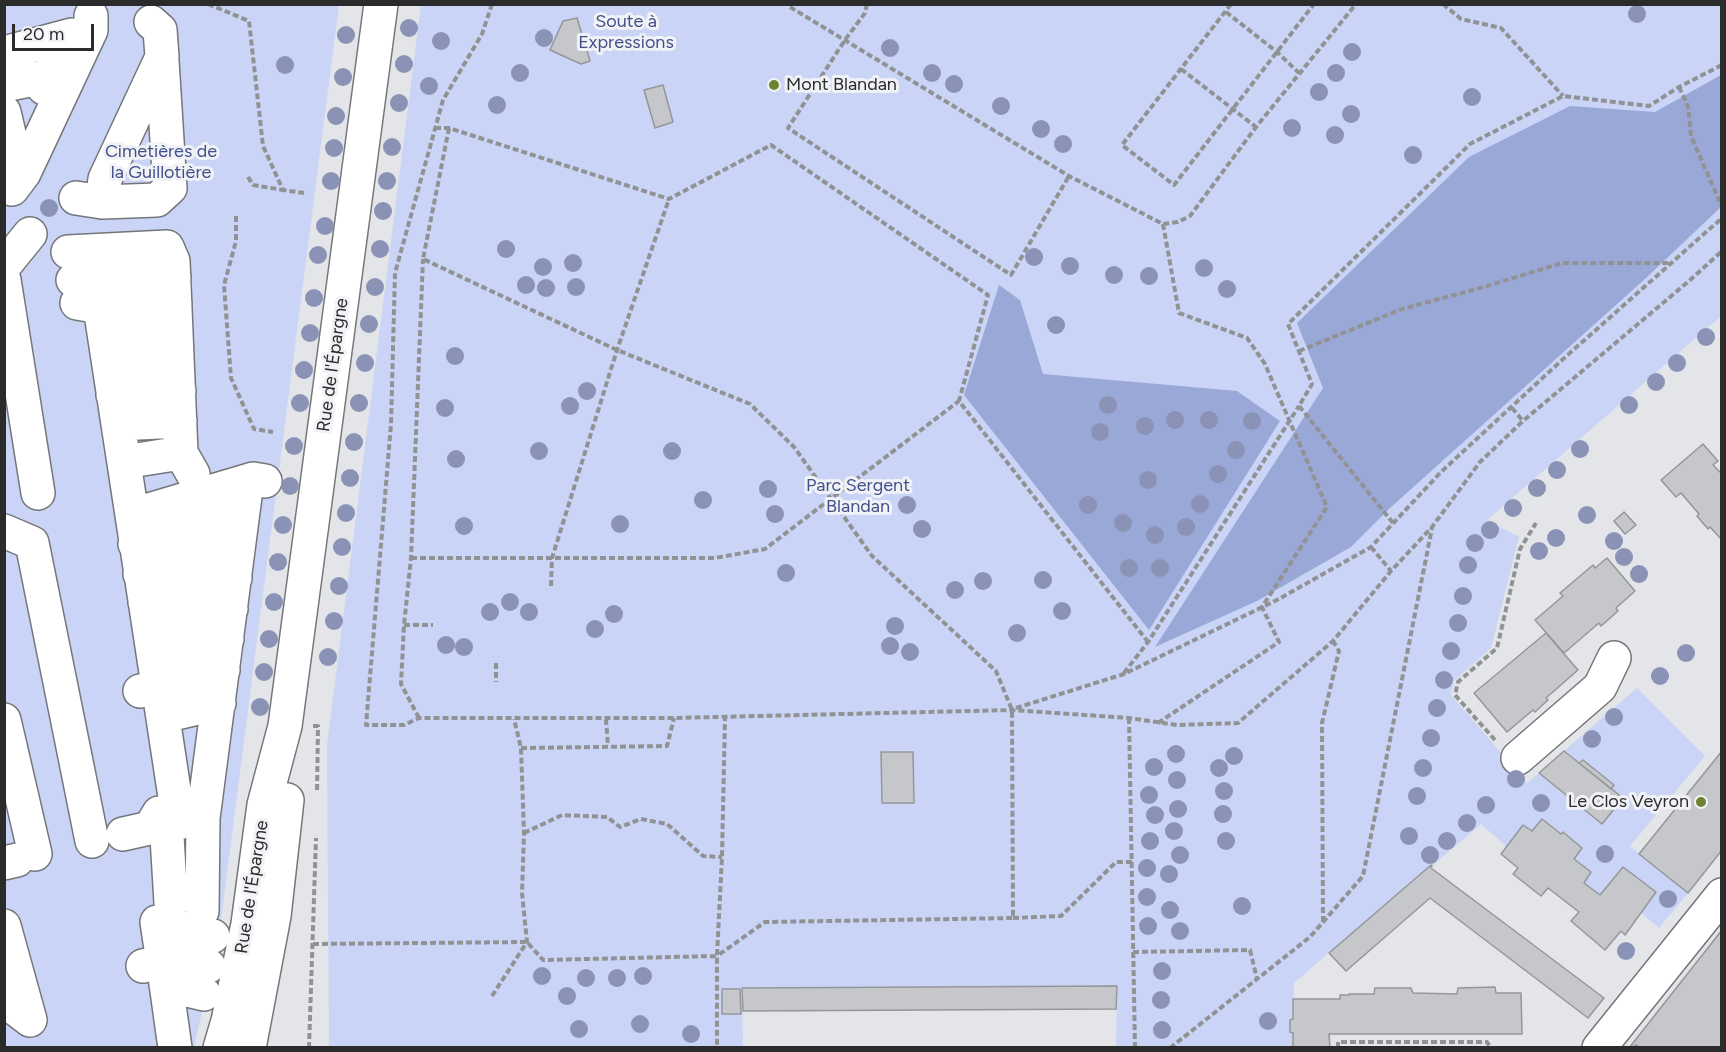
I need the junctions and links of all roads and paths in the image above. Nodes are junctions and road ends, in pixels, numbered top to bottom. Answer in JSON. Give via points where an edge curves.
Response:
{"nodes":[{"id":1,"x":208,"y":4,"type":"edge"},
{"id":2,"x":381,"y":4,"type":"edge"},
{"id":3,"x":492,"y":4,"type":"edge"},
{"id":4,"x":867,"y":4,"type":"edge"},
{"id":5,"x":1231,"y":4,"type":"edge"},
{"id":6,"x":1314,"y":4,"type":"edge"},
{"id":7,"x":1356,"y":4,"type":"edge"},
{"id":8,"x":1443,"y":4,"type":"edge"},
{"id":9,"x":790,"y":7,"type":"dead end"},
{"id":10,"x":1226,"y":12,"type":"junction"},
{"id":11,"x":151,"y":22,"type":"dead end"},
{"id":12,"x":78,"y":31,"type":"junction"},
{"id":13,"x":845,"y":40,"type":"junction"},
{"id":14,"x":1277,"y":52,"type":"junction"},
{"id":15,"x":4,"y":53,"type":"edge"},
{"id":16,"x":162,"y":57,"type":"junction"},
{"id":17,"x":1722,"y":65,"type":"edge"},
{"id":18,"x":1181,"y":69,"type":"junction"},
{"id":19,"x":1299,"y":73,"type":"junction"},
{"id":20,"x":1679,"y":87,"type":"junction"},
{"id":21,"x":1563,"y":96,"type":"junction"},
{"id":22,"x":142,"y":99,"type":"junction"},
{"id":23,"x":12,"y":106,"type":"edge"},
{"id":24,"x":1233,"y":109,"type":"junction"},
{"id":25,"x":1256,"y":127,"type":"junction"},
{"id":26,"x":435,"y":128,"type":"junction"},
{"id":27,"x":449,"y":128,"type":"junction"},
{"id":28,"x":1069,"y":176,"type":"junction"},
{"id":29,"x":249,"y":177,"type":"dead end"},
{"id":30,"x":283,"y":190,"type":"junction"},
{"id":31,"x":304,"y":192,"type":"dead end"},
{"id":32,"x":669,"y":199,"type":"junction"},
{"id":33,"x":114,"y":200,"type":"junction"},
{"id":34,"x":1722,"y":207,"type":"edge"},
{"id":35,"x":236,"y":216,"type":"dead end"},
{"id":36,"x":1722,"y":218,"type":"edge"},
{"id":37,"x":1163,"y":224,"type":"junction"},
{"id":38,"x":30,"y":234,"type":"dead end"},
{"id":39,"x":1722,"y":251,"type":"edge"},
{"id":40,"x":423,"y":259,"type":"junction"},
{"id":41,"x":1670,"y":263,"type":"junction"},
{"id":42,"x":4,"y":266,"type":"edge"},
{"id":43,"x":4,"y":280,"type":"edge"},
{"id":44,"x":95,"y":333,"type":"junction"},
{"id":45,"x":617,"y":350,"type":"junction"},
{"id":46,"x":1298,"y":351,"type":"junction"},
{"id":47,"x":179,"y":377,"type":"junction"},
{"id":48,"x":959,"y":401,"type":"junction"},
{"id":49,"x":1299,"y":406,"type":"junction"},
{"id":50,"x":1512,"y":408,"type":"junction"},
{"id":51,"x":4,"y":419,"type":"edge"},
{"id":52,"x":1523,"y":422,"type":"junction"},
{"id":53,"x":273,"y":432,"type":"dead end"},
{"id":54,"x":124,"y":462,"type":"junction"},
{"id":55,"x":831,"y":499,"type":"junction"},
{"id":56,"x":242,"y":514,"type":"junction"},
{"id":57,"x":29,"y":521,"type":"edge"},
{"id":58,"x":1393,"y":523,"type":"junction"},
{"id":59,"x":1536,"y":523,"type":"dead end"},
{"id":60,"x":1432,"y":527,"type":"junction"},
{"id":61,"x":1371,"y":547,"type":"junction"},
{"id":62,"x":411,"y":558,"type":"junction"},
{"id":63,"x":552,"y":558,"type":"junction"},
{"id":64,"x":1391,"y":571,"type":"junction"},
{"id":65,"x":551,"y":586,"type":"dead end"},
{"id":66,"x":231,"y":608,"type":"junction"},
{"id":67,"x":404,"y":625,"type":"junction"},
{"id":68,"x":434,"y":625,"type":"dead end"},
{"id":69,"x":1333,"y":641,"type":"junction"},
{"id":70,"x":1149,"y":642,"type":"junction"},
{"id":71,"x":151,"y":649,"type":"junction"},
{"id":72,"x":1614,"y":658,"type":"dead end"},
{"id":73,"x":496,"y":663,"type":"dead end"},
{"id":74,"x":1124,"y":674,"type":"junction"},
{"id":75,"x":496,"y":682,"type":"dead end"},
{"id":76,"x":1012,"y":710,"type":"junction"},
{"id":77,"x":725,"y":717,"type":"junction"},
{"id":78,"x":419,"y":718,"type":"junction"},
{"id":79,"x":675,"y":718,"type":"junction"},
{"id":80,"x":1129,"y":718,"type":"junction"},
{"id":81,"x":514,"y":719,"type":"junction"},
{"id":82,"x":606,"y":719,"type":"junction"},
{"id":83,"x":4,"y":720,"type":"edge"},
{"id":84,"x":1158,"y":723,"type":"junction"},
{"id":85,"x":296,"y":726,"type":"junction"},
{"id":86,"x":215,"y":733,"type":"junction"},
{"id":87,"x":608,"y":746,"type":"junction"},
{"id":88,"x":521,"y":748,"type":"junction"},
{"id":89,"x":1518,"y":758,"type":"joint"},
{"id":90,"x":317,"y":793,"type":"dead end"},
{"id":91,"x":168,"y":819,"type":"junction"},
{"id":92,"x":316,"y":827,"type":"dead end"},
{"id":93,"x":524,"y":833,"type":"junction"},
{"id":94,"x":123,"y":834,"type":"dead end"},
{"id":95,"x":92,"y":841,"type":"dead end"},
{"id":96,"x":722,"y":857,"type":"junction"},
{"id":97,"x":19,"y":859,"type":"edge"},
{"id":98,"x":1132,"y":862,"type":"junction"},
{"id":99,"x":1722,"y":895,"type":"edge"},
{"id":100,"x":1013,"y":918,"type":"junction"},
{"id":101,"x":1323,"y":923,"type":"junction"},
{"id":102,"x":4,"y":926,"type":"edge"},
{"id":103,"x":200,"y":942,"type":"junction"},
{"id":104,"x":527,"y":942,"type":"junction"},
{"id":105,"x":313,"y":944,"type":"junction"},
{"id":106,"x":1133,"y":952,"type":"junction"},
{"id":107,"x":717,"y":956,"type":"junction"},
{"id":108,"x":158,"y":966,"type":"junction"},
{"id":109,"x":1257,"y":978,"type":"junction"},
{"id":110,"x":492,"y":996,"type":"dead end"},
{"id":111,"x":4,"y":1000,"type":"edge"},
{"id":112,"x":175,"y":1047,"type":"edge"},
{"id":113,"x":220,"y":1047,"type":"edge"},
{"id":114,"x":249,"y":1047,"type":"edge"},
{"id":115,"x":309,"y":1047,"type":"edge"},
{"id":116,"x":717,"y":1047,"type":"edge"},
{"id":117,"x":1135,"y":1047,"type":"edge"},
{"id":118,"x":1170,"y":1047,"type":"edge"},
{"id":119,"x":1338,"y":1047,"type":"edge"},
{"id":120,"x":1491,"y":1047,"type":"edge"},
{"id":121,"x":1599,"y":1047,"type":"edge"}],
"edges":[{"from":1,"to":30,"type":"path","via":[[249,21],[263,146]]},
{"from":2,"to":85,"type":"main road","name":"Rue de l'Épargne"},
{"from":3,"to":26,"type":"path","via":[[482,34],[443,100]]},
{"from":4,"to":13,"type":"path"},
{"from":5,"to":10,"type":"path"},
{"from":6,"to":14,"type":"path"},
{"from":7,"to":19,"type":"path"},
{"from":8,"to":21,"type":"path","via":[[1461,19],[1501,28]]},
{"from":9,"to":13,"type":"path"},
{"from":10,"to":14,"type":"path"},
{"from":10,"to":18,"type":"path"},
{"from":11,"to":16,"type":"main road","via":[[160,30]]},
{"from":12,"to":15,"type":"main road"},
{"from":12,"to":23,"type":"main road","via":[[50,76]]},
{"from":12,"to":23,"type":"main road","via":[[16,174]]},
{"from":13,"to":28,"type":"path"},
{"from":13,"to":28,"type":"path","via":[[788,128],[1011,275]]},
{"from":14,"to":19,"type":"path"},
{"from":14,"to":24,"type":"path"},
{"from":16,"to":22,"type":"main road"},
{"from":16,"to":33,"type":"main road","via":[[170,188],[157,200]]},
{"from":17,"to":20,"type":"path"},
{"from":18,"to":24,"type":"path"},
{"from":18,"to":24,"type":"path","via":[[1122,145],[1174,185]]},
{"from":19,"to":25,"type":"path"},
{"from":20,"to":21,"type":"path","via":[[1649,106]]},
{"from":20,"to":34,"type":"path","via":[[1688,106],[1691,136]]},
{"from":21,"to":46,"type":"path","via":[[1470,144],[1288,324]]},
{"from":22,"to":33,"type":"main road","via":[[148,115]]},
{"from":22,"to":33,"type":"main road","via":[[105,179]]},
{"from":24,"to":25,"type":"path"},
{"from":25,"to":37,"type":"path","via":[[1190,216]]},
{"from":26,"to":27,"type":"path"},
{"from":26,"to":78,"type":"path","via":[[395,273],[391,424],[366,725],[404,724]]},
{"from":27,"to":32,"type":"path"},
{"from":27,"to":40,"type":"path"},
{"from":28,"to":37,"type":"path"},
{"from":29,"to":30,"type":"path","via":[[254,185]]},
{"from":30,"to":31,"type":"path"},
{"from":32,"to":45,"type":"path"},
{"from":32,"to":48,"type":"path","via":[[771,145],[988,295]]},
{"from":35,"to":53,"type":"path","via":[[236,241],[224,285],[231,378],[254,429]]},
{"from":36,"to":41,"type":"path"},
{"from":37,"to":84,"type":"path","bridge":true,"via":[[1179,313],[1247,338],[1265,363],[1327,507],[1262,607],[1279,642]]},
{"from":38,"to":42,"type":"main road"},
{"from":39,"to":52,"type":"path"},
{"from":40,"to":45,"type":"path"},
{"from":40,"to":62,"type":"path"},
{"from":41,"to":46,"type":"path","via":[[1562,263],[1402,309]]},
{"from":41,"to":50,"type":"path"},
{"from":43,"to":57,"type":"main road"},
{"from":44,"to":47,"type":"main road"},
{"from":44,"to":47,"type":"main road"},
{"from":44,"to":47,"type":"main road"},
{"from":44,"to":47,"type":"main road","via":[[167,247],[173,261]]},
{"from":44,"to":54,"type":"main road"},
{"from":45,"to":55,"type":"path","via":[[750,404],[794,447]]},
{"from":45,"to":63,"type":"path"},
{"from":46,"to":49,"type":"path","via":[[1312,384]]},
{"from":47,"to":54,"type":"main road"},
{"from":48,"to":55,"type":"path"},
{"from":48,"to":70,"type":"path"},
{"from":49,"to":58,"type":"path"},
{"from":49,"to":70,"type":"path"},
{"from":50,"to":52,"type":"path"},
{"from":50,"to":58,"type":"path","via":[[1441,471]]},
{"from":51,"to":57,"type":"main road"},
{"from":52,"to":60,"type":"path","via":[[1480,462]]},
{"from":54,"to":71,"type":"main road"},
{"from":55,"to":63,"type":"path","via":[[765,549],[715,558]]},
{"from":55,"to":76,"type":"path","via":[[872,556],[996,671]]},
{"from":56,"to":66,"type":"main road"},
{"from":56,"to":71,"type":"main road"},
{"from":56,"to":71,"type":"main road","via":[[257,481]]},
{"from":57,"to":95,"type":"main road"},
{"from":58,"to":61,"type":"path"},
{"from":59,"to":89,"type":"path","via":[[1520,549],[1497,648],[1458,682],[1455,695],[1509,755]]},
{"from":60,"to":64,"type":"path"},
{"from":60,"to":101,"type":"path","via":[[1363,876]]},
{"from":61,"to":64,"type":"path"},
{"from":61,"to":74,"type":"path","via":[[1277,600]]},
{"from":62,"to":63,"type":"path"},
{"from":62,"to":67,"type":"path"},
{"from":63,"to":65,"type":"path"},
{"from":64,"to":69,"type":"path"},
{"from":66,"to":71,"type":"main road"},
{"from":66,"to":71,"type":"main road"},
{"from":66,"to":71,"type":"main road"},
{"from":66,"to":86,"type":"main road"},
{"from":67,"to":68,"type":"path"},
{"from":67,"to":78,"type":"path","via":[[401,684]]},
{"from":69,"to":84,"type":"path","via":[[1238,723]]},
{"from":69,"to":101,"type":"path","via":[[1339,651],[1322,723]]},
{"from":70,"to":74,"type":"path"},
{"from":71,"to":86,"type":"main road"},
{"from":71,"to":86,"type":"main road"},
{"from":71,"to":91,"type":"main road"},
{"from":72,"to":89,"type":"main road","via":[[1600,687]]},
{"from":73,"to":75,"type":"path"},
{"from":74,"to":76,"type":"path"},
{"from":76,"to":77,"type":"path"},
{"from":76,"to":80,"type":"path"},
{"from":76,"to":100,"type":"path"},
{"from":77,"to":79,"type":"path"},
{"from":77,"to":96,"type":"path"},
{"from":78,"to":81,"type":"path"},
{"from":79,"to":82,"type":"path"},
{"from":79,"to":87,"type":"path","via":[[667,746]]},
{"from":80,"to":84,"type":"path"},
{"from":80,"to":98,"type":"path"},
{"from":81,"to":82,"type":"path"},
{"from":81,"to":88,"type":"path"},
{"from":82,"to":87,"type":"path"},
{"from":83,"to":97,"type":"main road"},
{"from":85,"to":90,"type":"path","via":[[318,726]]},
{"from":85,"to":113,"type":"main road","name":"Rue de l'Épargne","via":[[264,806],[248,924]]},
{"from":85,"to":114,"type":"main road","name":"Rue de l'Épargne","via":[[274,916]]},
{"from":86,"to":103,"type":"main road","via":[[203,818]]},
{"from":87,"to":88,"type":"path"},
{"from":88,"to":93,"type":"path"},
{"from":91,"to":94,"type":"main road"},
{"from":91,"to":103,"type":"main road"},
{"from":92,"to":105,"type":"path"},
{"from":93,"to":96,"type":"path","via":[[562,815],[607,817],[620,827],[641,819],[667,824],[703,856]]},
{"from":93,"to":104,"type":"path","via":[[522,893]]},
{"from":96,"to":107,"type":"path"},
{"from":98,"to":100,"type":"path","via":[[1116,862],[1061,916]]},
{"from":98,"to":106,"type":"path"},
{"from":99,"to":121,"type":"main road"},
{"from":100,"to":107,"type":"path","via":[[765,922]]},
{"from":101,"to":109,"type":"path"},
{"from":102,"to":111,"type":"main road","via":[[30,1020]]},
{"from":103,"to":108,"type":"main road"},
{"from":103,"to":108,"type":"main road","via":[[157,922]]},
{"from":104,"to":105,"type":"path"},
{"from":104,"to":107,"type":"path","via":[[543,960]]},
{"from":104,"to":110,"type":"path"},
{"from":105,"to":115,"type":"path"},
{"from":106,"to":109,"type":"path","via":[[1250,950]]},
{"from":106,"to":117,"type":"path"},
{"from":107,"to":116,"type":"path"},
{"from":108,"to":112,"type":"main road"},
{"from":109,"to":118,"type":"path"},
{"from":119,"to":120,"type":"path","via":[[1338,1042],[1486,1042]]}]}
